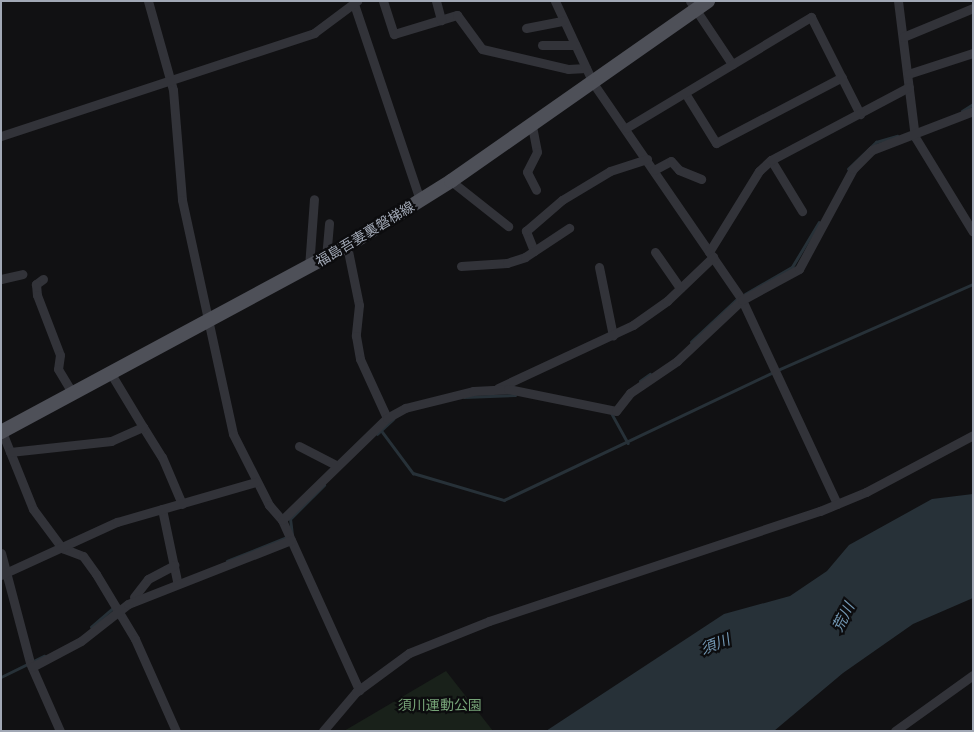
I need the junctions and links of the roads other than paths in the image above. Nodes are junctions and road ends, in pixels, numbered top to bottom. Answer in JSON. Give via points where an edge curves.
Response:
{"nodes":[{"id":1,"x":148,"y":1,"type":"edge"},
{"id":2,"x":382,"y":1,"type":"edge"},
{"id":3,"x":436,"y":1,"type":"edge"},
{"id":4,"x":555,"y":1,"type":"edge"},
{"id":5,"x":708,"y":1,"type":"edge"},
{"id":6,"x":898,"y":1,"type":"edge"},
{"id":7,"x":356,"y":2,"type":"edge"},
{"id":8,"x":693,"y":6,"type":"edge"},
{"id":9,"x":973,"y":8,"type":"edge"},
{"id":10,"x":442,"y":20,"type":"junction"},
{"id":11,"x":563,"y":21,"type":"junction"},
{"id":12,"x":526,"y":28,"type":"dead end"},
{"id":13,"x":903,"y":37,"type":"junction"},
{"id":14,"x":542,"y":45,"type":"dead end"},
{"id":15,"x":575,"y":45,"type":"junction"},
{"id":16,"x":973,"y":53,"type":"edge"},
{"id":17,"x":732,"y":64,"type":"junction"},
{"id":18,"x":586,"y":68,"type":"junction"},
{"id":19,"x":908,"y":74,"type":"junction"},
{"id":20,"x":842,"y":77,"type":"junction"},
{"id":21,"x":170,"y":81,"type":"junction"},
{"id":22,"x":593,"y":83,"type":"junction"},
{"id":23,"x":909,"y":87,"type":"junction"},
{"id":24,"x":685,"y":93,"type":"junction"},
{"id":25,"x":973,"y":111,"type":"edge"},
{"id":26,"x":860,"y":114,"type":"junction"},
{"id":27,"x":532,"y":126,"type":"junction"},
{"id":28,"x":626,"y":128,"type":"junction"},
{"id":29,"x":1,"y":136,"type":"edge"},
{"id":30,"x":915,"y":137,"type":"junction"},
{"id":31,"x":646,"y":158,"type":"junction"},
{"id":32,"x":771,"y":160,"type":"junction"},
{"id":33,"x":654,"y":170,"type":"junction"},
{"id":34,"x":701,"y":180,"type":"dead end"},
{"id":35,"x":451,"y":181,"type":"junction"},
{"id":36,"x":536,"y":190,"type":"dead end"},
{"id":37,"x":314,"y":199,"type":"dead end"},
{"id":38,"x":420,"y":200,"type":"junction"},
{"id":39,"x":802,"y":211,"type":"dead end"},
{"id":40,"x":330,"y":223,"type":"dead end"},
{"id":41,"x":508,"y":226,"type":"dead end"},
{"id":42,"x":569,"y":228,"type":"dead end"},
{"id":43,"x":973,"y":232,"type":"edge"},
{"id":44,"x":347,"y":246,"type":"junction"},
{"id":45,"x":534,"y":251,"type":"junction"},
{"id":46,"x":655,"y":252,"type":"dead end"},
{"id":47,"x":711,"y":255,"type":"junction"},
{"id":48,"x":326,"y":258,"type":"junction"},
{"id":49,"x":460,"y":266,"type":"dead end"},
{"id":50,"x":598,"y":266,"type":"dead end"},
{"id":51,"x":309,"y":267,"type":"junction"},
{"id":52,"x":22,"y":274,"type":"dead end"},
{"id":53,"x":1,"y":279,"type":"edge"},
{"id":54,"x":43,"y":279,"type":"dead end"},
{"id":55,"x":680,"y":288,"type":"junction"},
{"id":56,"x":740,"y":298,"type":"junction"},
{"id":57,"x":208,"y":323,"type":"junction"},
{"id":58,"x":613,"y":336,"type":"junction"},
{"id":59,"x":111,"y":374,"type":"junction"},
{"id":60,"x":496,"y":390,"type":"junction"},
{"id":61,"x":73,"y":394,"type":"junction"},
{"id":62,"x":387,"y":418,"type":"junction"},
{"id":63,"x":143,"y":427,"type":"junction"},
{"id":64,"x":1,"y":432,"type":"edge"},
{"id":65,"x":973,"y":435,"type":"edge"},
{"id":66,"x":299,"y":446,"type":"dead end"},
{"id":67,"x":10,"y":452,"type":"junction"},
{"id":68,"x":336,"y":465,"type":"junction"},
{"id":69,"x":256,"y":482,"type":"junction"},
{"id":70,"x":182,"y":504,"type":"junction"},
{"id":71,"x":837,"y":504,"type":"junction"},
{"id":72,"x":162,"y":509,"type":"junction"},
{"id":73,"x":282,"y":520,"type":"junction"},
{"id":74,"x":291,"y":540,"type":"junction"},
{"id":75,"x":62,"y":548,"type":"junction"},
{"id":76,"x":1,"y":553,"type":"edge"},
{"id":77,"x":174,"y":565,"type":"junction"},
{"id":78,"x":4,"y":574,"type":"edge"},
{"id":79,"x":177,"y":581,"type":"dead end"},
{"id":80,"x":134,"y":597,"type":"dead end"},
{"id":81,"x":118,"y":609,"type":"junction"},
{"id":82,"x":32,"y":667,"type":"junction"},
{"id":83,"x":973,"y":675,"type":"edge"},
{"id":84,"x":359,"y":690,"type":"junction"},
{"id":85,"x":60,"y":731,"type":"edge"},
{"id":86,"x":176,"y":731,"type":"edge"},
{"id":87,"x":323,"y":731,"type":"edge"},
{"id":88,"x":895,"y":731,"type":"edge"}],
"edges":[{"from":1,"to":21,"type":"street"},
{"from":2,"to":10,"type":"street","via":[[394,34]]},
{"from":3,"to":10,"type":"street"},
{"from":4,"to":11,"type":"street"},
{"from":5,"to":8,"type":"main road","name":"福島吾妻裏磐梯線"},
{"from":6,"to":13,"type":"street"},
{"from":7,"to":21,"type":"street","via":[[314,33]]},
{"from":7,"to":38,"type":"street"},
{"from":8,"to":17,"type":"street"},
{"from":8,"to":22,"type":"main road","name":"福島吾妻裏磐梯線"},
{"from":9,"to":13,"type":"street"},
{"from":10,"to":18,"type":"street","via":[[457,15],[482,49],[568,69]]},
{"from":11,"to":12,"type":"street"},
{"from":11,"to":15,"type":"street"},
{"from":13,"to":19,"type":"street"},
{"from":14,"to":15,"type":"street"},
{"from":15,"to":18,"type":"street"},
{"from":16,"to":19,"type":"street"},
{"from":17,"to":20,"type":"street","via":[[811,17]]},
{"from":17,"to":24,"type":"street"},
{"from":18,"to":22,"type":"street"},
{"from":19,"to":23,"type":"street"},
{"from":20,"to":24,"type":"street","via":[[716,143]]},
{"from":20,"to":26,"type":"street"},
{"from":21,"to":29,"type":"street"},
{"from":21,"to":57,"type":"street","via":[[182,200]]},
{"from":22,"to":27,"type":"main road","name":"福島吾妻裏磐梯線"},
{"from":22,"to":28,"type":"street"},
{"from":23,"to":26,"type":"street"},
{"from":23,"to":30,"type":"street"},
{"from":24,"to":28,"type":"street"},
{"from":25,"to":30,"type":"street"},
{"from":26,"to":32,"type":"street"},
{"from":27,"to":35,"type":"main road","name":"福島吾妻裏磐梯線"},
{"from":27,"to":36,"type":"street","via":[[537,152],[527,172]]},
{"from":28,"to":31,"type":"street"},
{"from":30,"to":43,"type":"street"},
{"from":30,"to":56,"type":"street","via":[[881,144],[856,164],[799,269]]},
{"from":31,"to":33,"type":"street"},
{"from":31,"to":45,"type":"street","via":[[610,171],[562,200],[526,231]]},
{"from":32,"to":39,"type":"street"},
{"from":32,"to":47,"type":"street","via":[[759,171]]},
{"from":33,"to":34,"type":"street","via":[[671,160],[679,170]]},
{"from":33,"to":47,"type":"street"},
{"from":35,"to":38,"type":"main road","name":"福島吾妻裏磐梯線"},
{"from":35,"to":41,"type":"street"},
{"from":37,"to":51,"type":"street"},
{"from":38,"to":44,"type":"main road","name":"福島吾妻裏磐梯線"},
{"from":40,"to":48,"type":"street"},
{"from":42,"to":45,"type":"street"},
{"from":44,"to":48,"type":"main road","name":"福島吾妻裏磐梯線"},
{"from":44,"to":62,"type":"street","via":[[358,304],[356,336],[360,358]]},
{"from":45,"to":49,"type":"street","via":[[507,264]]},
{"from":46,"to":55,"type":"street"},
{"from":47,"to":55,"type":"street"},
{"from":47,"to":56,"type":"street"},
{"from":48,"to":51,"type":"main road","name":"福島吾妻裏磐梯線"},
{"from":50,"to":58,"type":"street"},
{"from":51,"to":57,"type":"main road","name":"福島吾妻裏磐梯線"},
{"from":52,"to":53,"type":"street"},
{"from":54,"to":61,"type":"street","via":[[36,284],[37,295],[60,355],[58,369]]},
{"from":55,"to":58,"type":"street","via":[[655,310]]},
{"from":56,"to":60,"type":"street","via":[[677,361],[630,393],[612,410]]},
{"from":56,"to":71,"type":"street"},
{"from":57,"to":59,"type":"main road","name":"福島吾妻裏磐梯線"},
{"from":57,"to":69,"type":"street","via":[[233,434]]},
{"from":58,"to":60,"type":"street"},
{"from":59,"to":61,"type":"main road","name":"福島吾妻裏磐梯線"},
{"from":59,"to":63,"type":"street"},
{"from":60,"to":62,"type":"street","via":[[458,394]]},
{"from":61,"to":64,"type":"main road","name":"福島吾妻裏磐梯線"},
{"from":62,"to":68,"type":"street"},
{"from":63,"to":67,"type":"street","via":[[111,441]]},
{"from":63,"to":70,"type":"street","via":[[162,457]]},
{"from":64,"to":67,"type":"street"},
{"from":65,"to":71,"type":"street"},
{"from":66,"to":68,"type":"street"},
{"from":67,"to":75,"type":"street","via":[[33,509]]},
{"from":68,"to":73,"type":"street"},
{"from":69,"to":70,"type":"street"},
{"from":69,"to":73,"type":"street"},
{"from":70,"to":72,"type":"street"},
{"from":71,"to":84,"type":"street","via":[[489,621],[410,653]]},
{"from":72,"to":75,"type":"street","via":[[117,522]]},
{"from":72,"to":77,"type":"street"},
{"from":73,"to":74,"type":"street"},
{"from":74,"to":81,"type":"street","via":[[254,551]]},
{"from":74,"to":84,"type":"street"},
{"from":75,"to":78,"type":"street"},
{"from":75,"to":81,"type":"street","via":[[83,556]]},
{"from":76,"to":78,"type":"street"},
{"from":77,"to":79,"type":"street"},
{"from":77,"to":80,"type":"street","via":[[148,579]]},
{"from":78,"to":82,"type":"street"},
{"from":81,"to":82,"type":"street","via":[[81,641]]},
{"from":81,"to":86,"type":"street"},
{"from":82,"to":85,"type":"street"},
{"from":83,"to":88,"type":"street"},
{"from":84,"to":87,"type":"street"}]}
